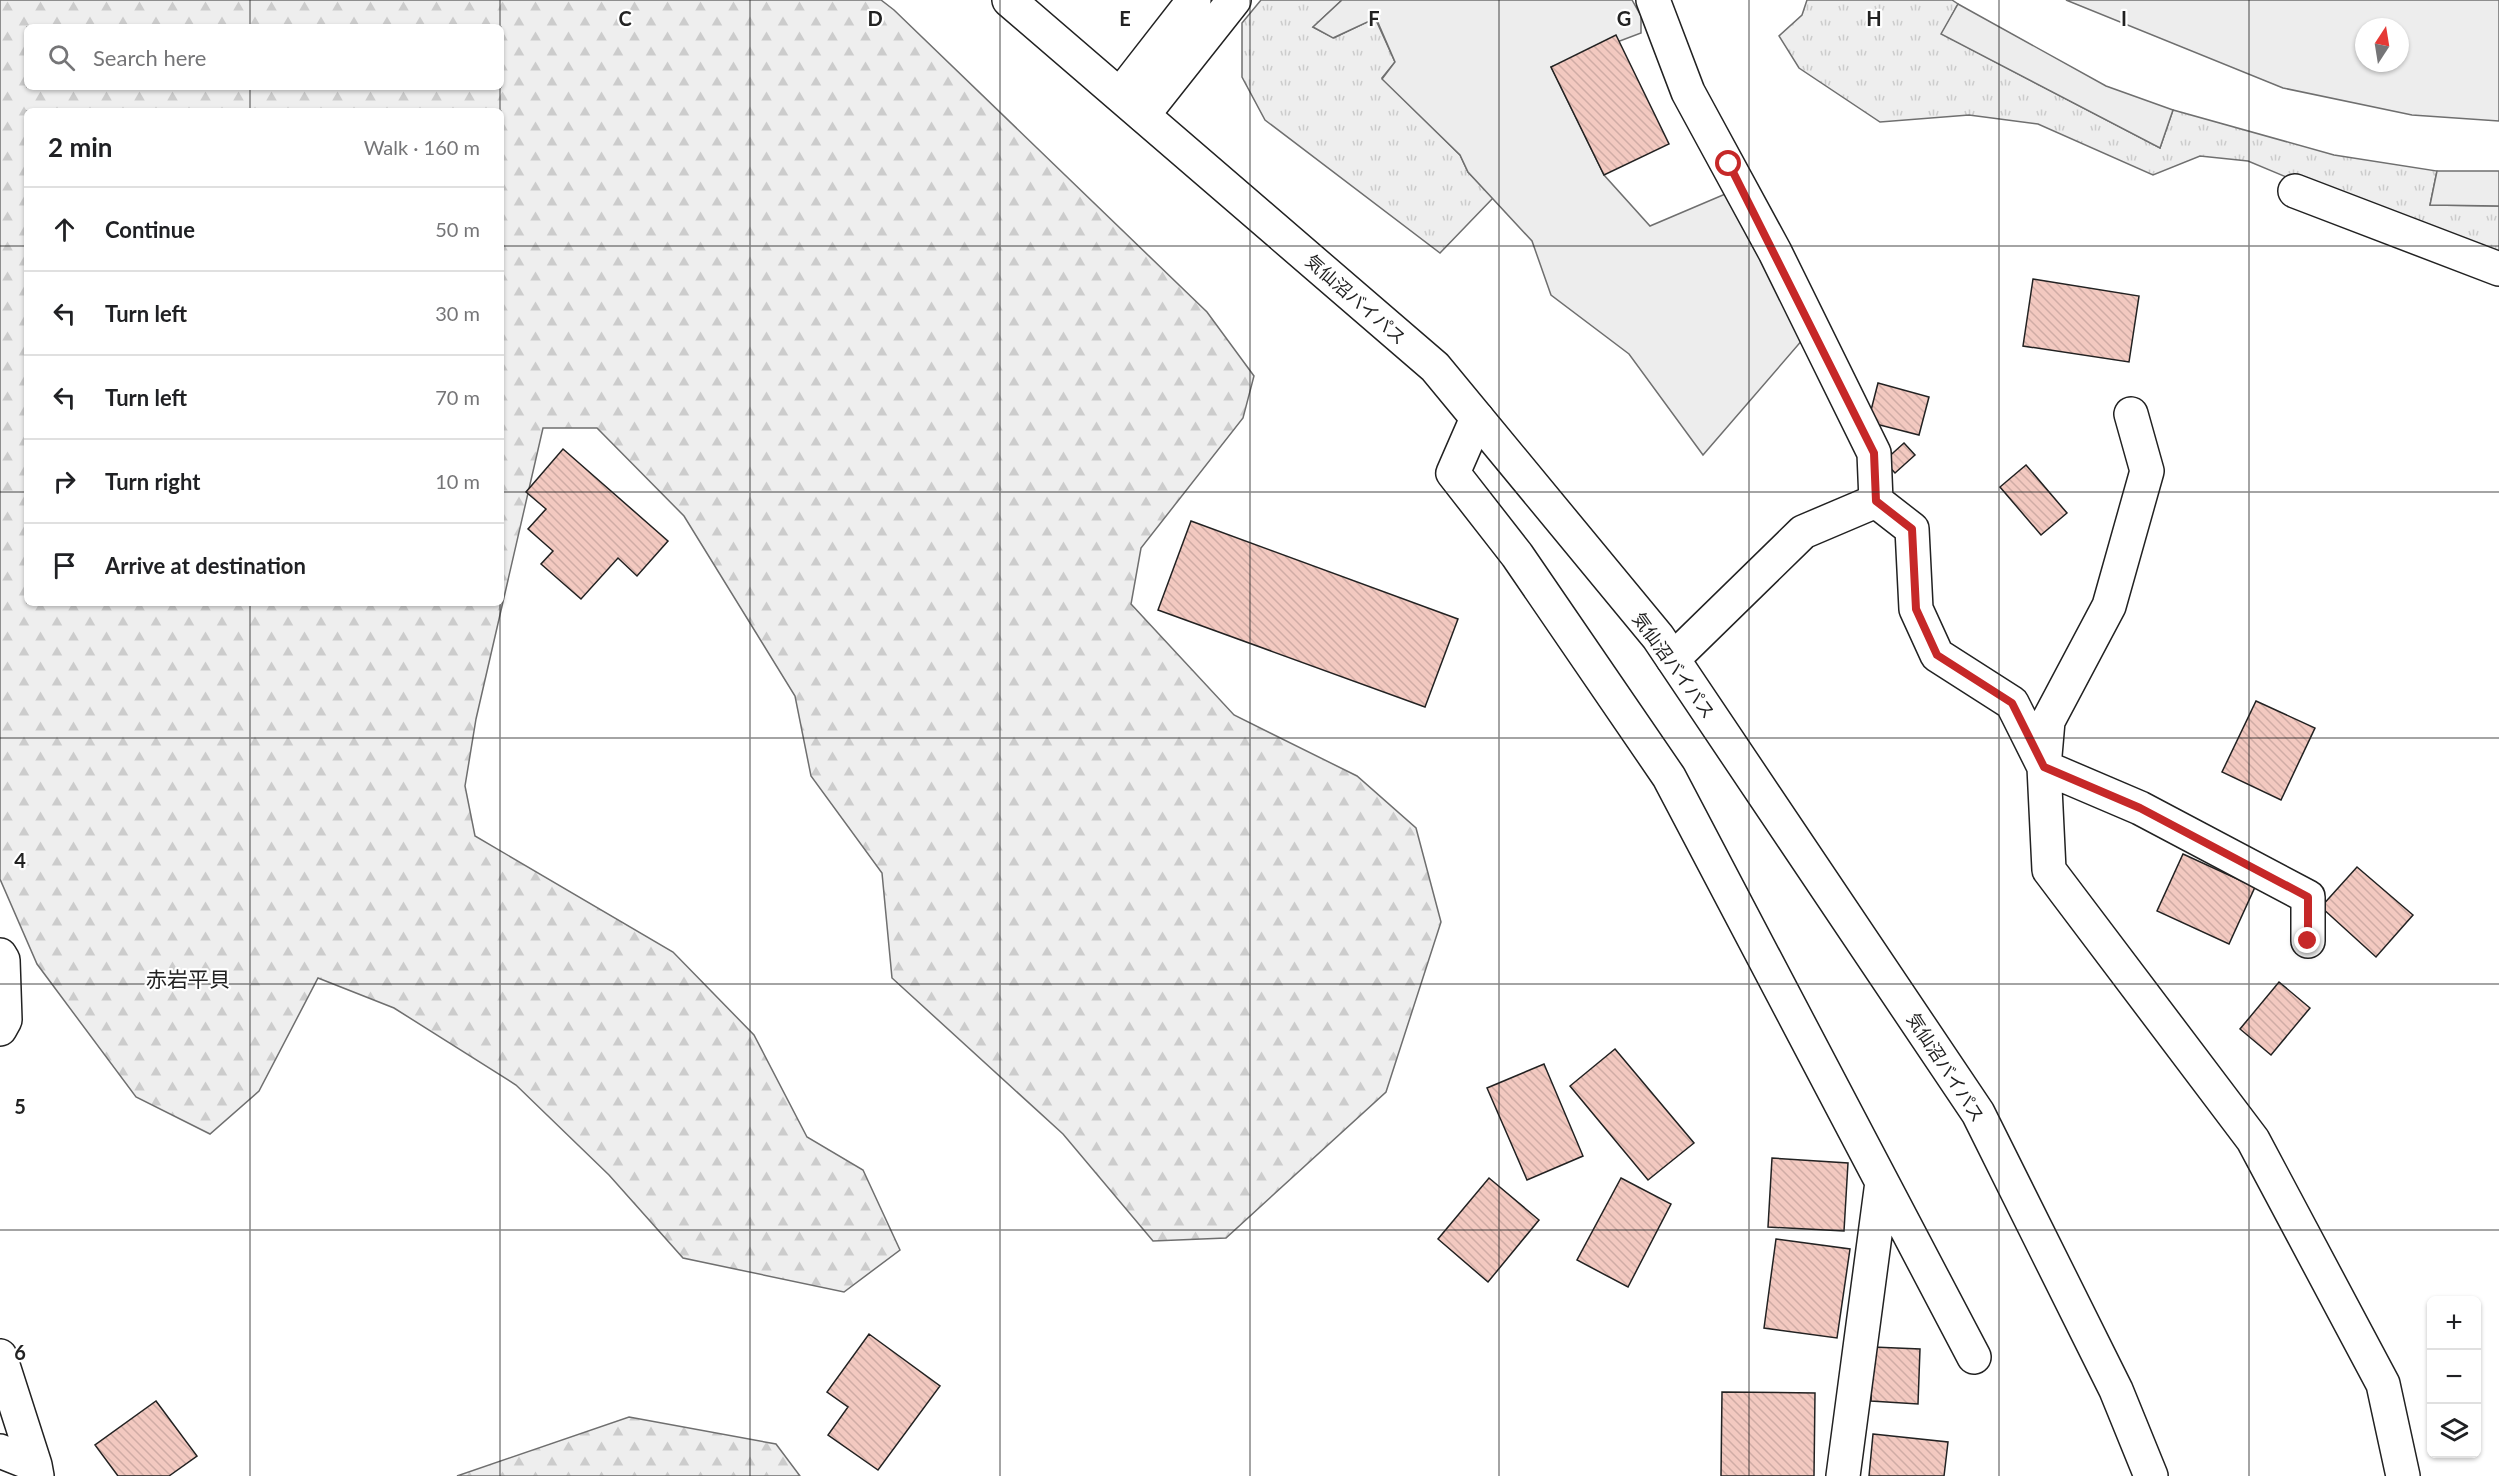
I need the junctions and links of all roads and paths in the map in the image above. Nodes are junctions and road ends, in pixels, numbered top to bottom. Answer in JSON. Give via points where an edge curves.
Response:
{"nodes":[{"id":1,"x":1009,"y":0,"type":"edge"},
{"id":2,"x":1194,"y":0,"type":"edge"},
{"id":3,"x":1234,"y":0,"type":"edge"},
{"id":4,"x":1653,"y":0,"type":"edge"},
{"id":5,"x":1131,"y":105,"type":"junction"},
{"id":6,"x":2295,"y":191,"type":"dead end"},
{"id":7,"x":2499,"y":269,"type":"edge"},
{"id":8,"x":2131,"y":414,"type":"dead end"},
{"id":9,"x":1477,"y":418,"type":"junction"},
{"id":10,"x":1876,"y":501,"type":"junction"},
{"id":11,"x":1673,"y":659,"type":"junction"},
{"id":12,"x":2044,"y":767,"type":"junction"},
{"id":13,"x":2308,"y":941,"type":"dead end"},
{"id":14,"x":0,"y":955,"type":"edge"},
{"id":15,"x":0,"y":1029,"type":"edge"},
{"id":16,"x":1882,"y":1182,"type":"junction"},
{"id":17,"x":0,"y":1356,"type":"edge"},
{"id":18,"x":1974,"y":1357,"type":"dead end"},
{"id":19,"x":0,"y":1451,"type":"edge"},
{"id":20,"x":36,"y":1471,"type":"edge"},
{"id":21,"x":1843,"y":1476,"type":"edge"},
{"id":22,"x":2151,"y":1476,"type":"edge"},
{"id":23,"x":2403,"y":1476,"type":"edge"}],
"edges":[{"from":1,"to":5,"type":"main road","name":"気仙沼バイパス"},
{"from":2,"to":5,"type":"main road"},
{"from":3,"to":5,"type":"main road"},
{"from":4,"to":10,"type":"main road","via":[[1688,92],[1770,242],[1874,453]]},
{"from":5,"to":9,"type":"main road","name":"気仙沼バイパス","via":[[1435,367]]},
{"from":6,"to":7,"type":"main road"},
{"from":8,"to":12,"type":"main road","via":[[2147,471],[2109,606],[2048,721]]},
{"from":9,"to":11,"type":"main road","name":"気仙沼バイパス"},
{"from":9,"to":16,"type":"main road","via":[[1453,473],[1517,555],[1669,777]]},
{"from":10,"to":11,"type":"main road","via":[[1803,532]]},
{"from":10,"to":12,"type":"main road","via":[[1912,529],[1916,609],[1937,655],[2012,703]]},
{"from":11,"to":22,"type":"main road","name":"気仙沼バイパス","via":[[1978,1113],[2116,1390]]},
{"from":12,"to":13,"type":"main road","via":[[2140,808],[2308,897]]},
{"from":12,"to":23,"type":"main road","via":[[2049,870],[2253,1140],[2384,1384]]},
{"from":14,"to":15,"type":"main road","via":[[5,1020]]},
{"from":16,"to":18,"type":"main road"},
{"from":16,"to":21,"type":"main road"},
{"from":17,"to":20,"type":"main road"},
{"from":19,"to":20,"type":"main road"}]}
